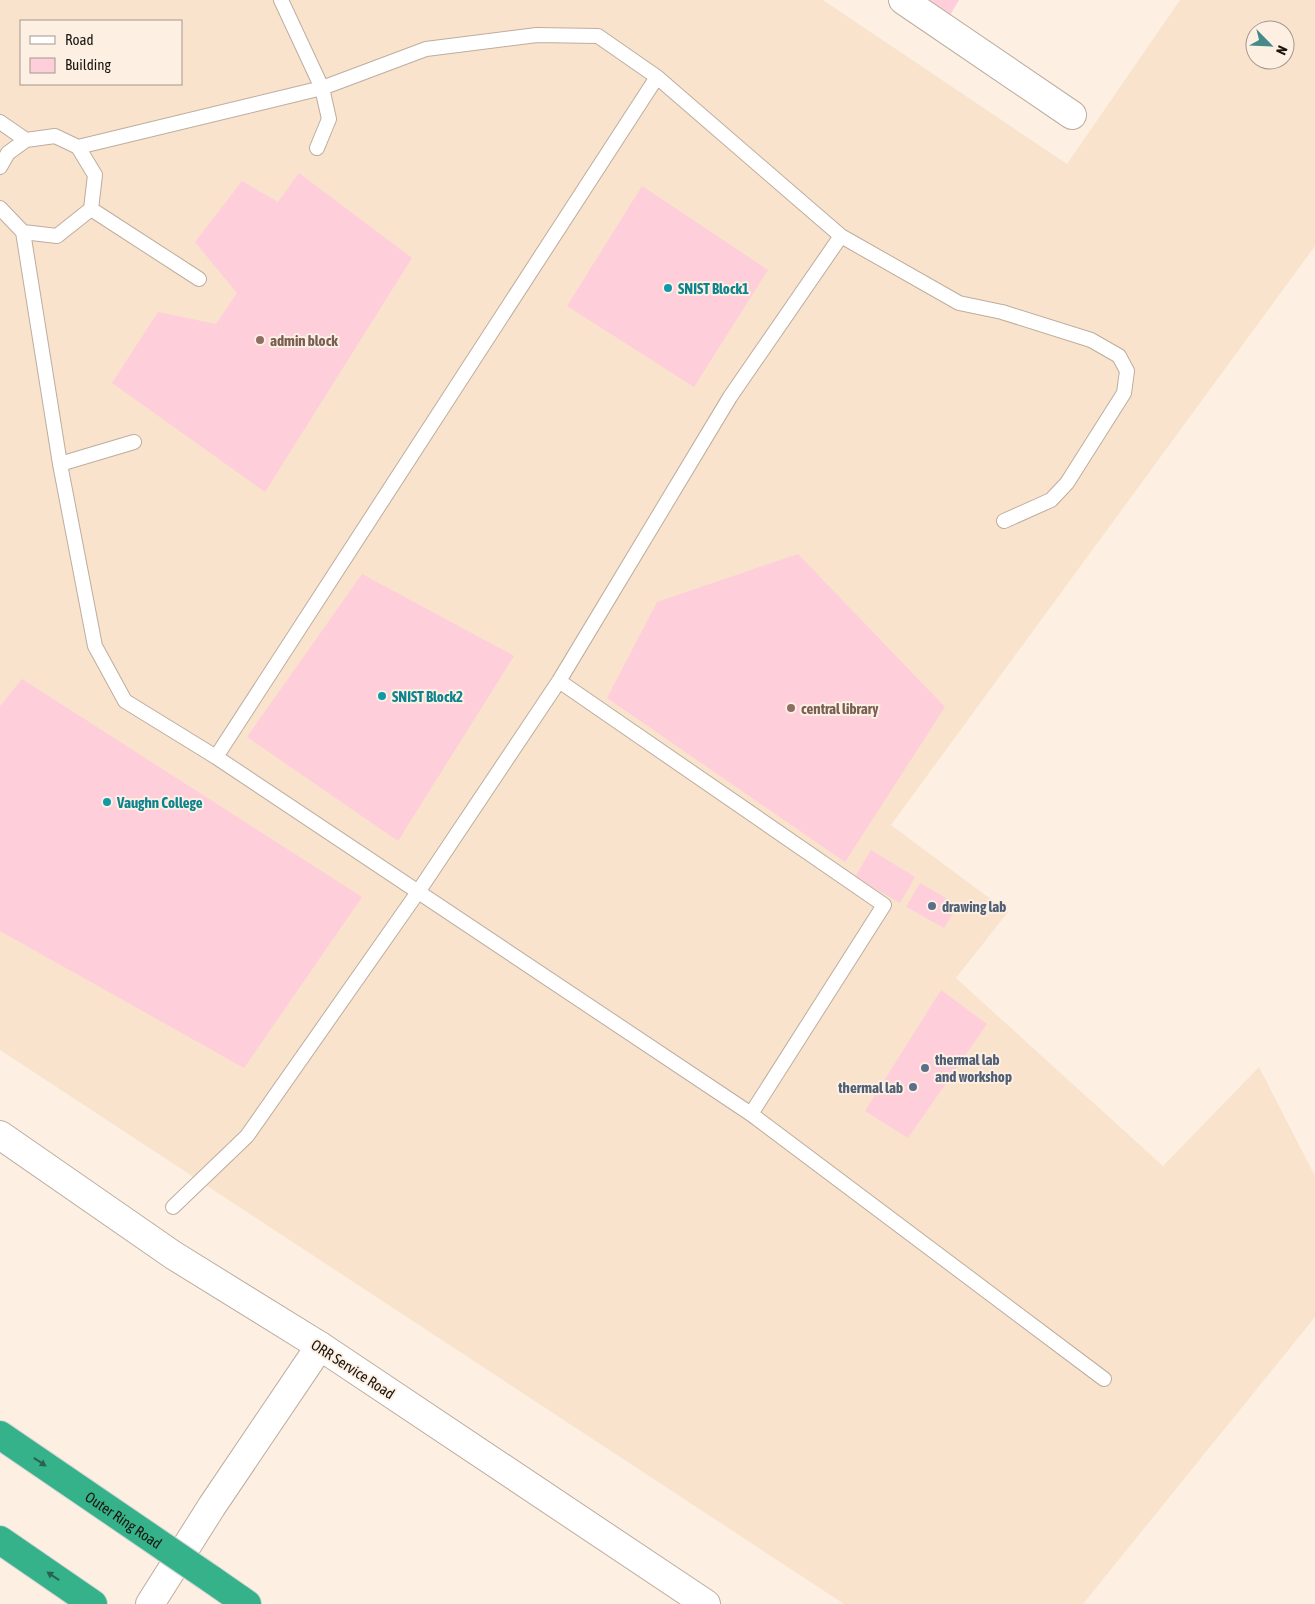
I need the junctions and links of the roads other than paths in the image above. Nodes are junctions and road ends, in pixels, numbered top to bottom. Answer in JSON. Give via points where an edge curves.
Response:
{"nodes":[{"id":1,"x":281,"y":0,"type":"edge"},
{"id":2,"x":903,"y":0,"type":"edge"},
{"id":3,"x":657,"y":77,"type":"junction"},
{"id":4,"x":322,"y":88,"type":"junction"},
{"id":5,"x":1072,"y":115,"type":"dead end"},
{"id":6,"x":0,"y":122,"type":"edge"},
{"id":7,"x":26,"y":140,"type":"junction"},
{"id":8,"x":78,"y":148,"type":"junction"},
{"id":9,"x":317,"y":148,"type":"dead end"},
{"id":10,"x":0,"y":167,"type":"edge"},
{"id":11,"x":0,"y":208,"type":"edge"},
{"id":12,"x":91,"y":209,"type":"junction"},
{"id":13,"x":22,"y":232,"type":"junction"},
{"id":14,"x":841,"y":236,"type":"junction"},
{"id":15,"x":199,"y":279,"type":"dead end"},
{"id":16,"x":134,"y":442,"type":"dead end"},
{"id":17,"x":60,"y":464,"type":"junction"},
{"id":18,"x":1004,"y":521,"type":"dead end"},
{"id":19,"x":559,"y":681,"type":"junction"},
{"id":20,"x":216,"y":757,"type":"junction"},
{"id":21,"x":418,"y":892,"type":"junction"},
{"id":22,"x":751,"y":1114,"type":"junction"},
{"id":23,"x":0,"y":1135,"type":"edge"},
{"id":24,"x":173,"y":1207,"type":"dead end"},
{"id":25,"x":320,"y":1346,"type":"junction"},
{"id":26,"x":1104,"y":1379,"type":"dead end"},
{"id":27,"x":0,"y":1435,"type":"edge"},
{"id":28,"x":0,"y":1540,"type":"edge"},
{"id":29,"x":93,"y":1604,"type":"edge"},
{"id":30,"x":150,"y":1604,"type":"edge"},
{"id":31,"x":247,"y":1604,"type":"edge"},
{"id":32,"x":706,"y":1604,"type":"edge"}],
"edges":[{"from":1,"to":4,"type":"lane"},
{"from":2,"to":5,"type":"main road"},
{"from":3,"to":4,"type":"lane","via":[[598,36],[537,35],[426,48]]},
{"from":3,"to":14,"type":"lane"},
{"from":3,"to":20,"type":"lane"},
{"from":4,"to":8,"type":"lane"},
{"from":4,"to":9,"type":"lane","via":[[330,119]]},
{"from":6,"to":7,"type":"lane"},
{"from":7,"to":8,"type":"lane","via":[[54,136]]},
{"from":7,"to":10,"type":"lane","via":[[8,153]]},
{"from":8,"to":12,"type":"lane","via":[[95,175]]},
{"from":11,"to":13,"type":"lane"},
{"from":12,"to":13,"type":"lane","via":[[57,236]]},
{"from":12,"to":15,"type":"lane"},
{"from":13,"to":17,"type":"lane"},
{"from":14,"to":18,"type":"lane","via":[[959,302],[1091,340],[1118,356],[1127,370],[1124,392],[1067,483],[1051,500]]},
{"from":14,"to":19,"type":"lane","via":[[730,397]]},
{"from":16,"to":17,"type":"lane"},
{"from":17,"to":20,"type":"lane","via":[[95,646],[125,701]]},
{"from":19,"to":21,"type":"lane"},
{"from":19,"to":22,"type":"lane","via":[[884,905]]},
{"from":20,"to":21,"type":"lane"},
{"from":21,"to":22,"type":"lane"},
{"from":21,"to":24,"type":"lane","via":[[247,1136]]},
{"from":22,"to":26,"type":"lane"},
{"from":23,"to":25,"type":"main road","name":"ORR Service Road","via":[[173,1255]]},
{"from":25,"to":30,"type":"main road"},
{"from":25,"to":32,"type":"main road","name":"ORR Service Road"},
{"from":27,"to":31,"type":"highway","name":"Outer Ring Road","one_way":true,"bridge":true},
{"from":29,"to":28,"type":"highway","one_way":true}]}
